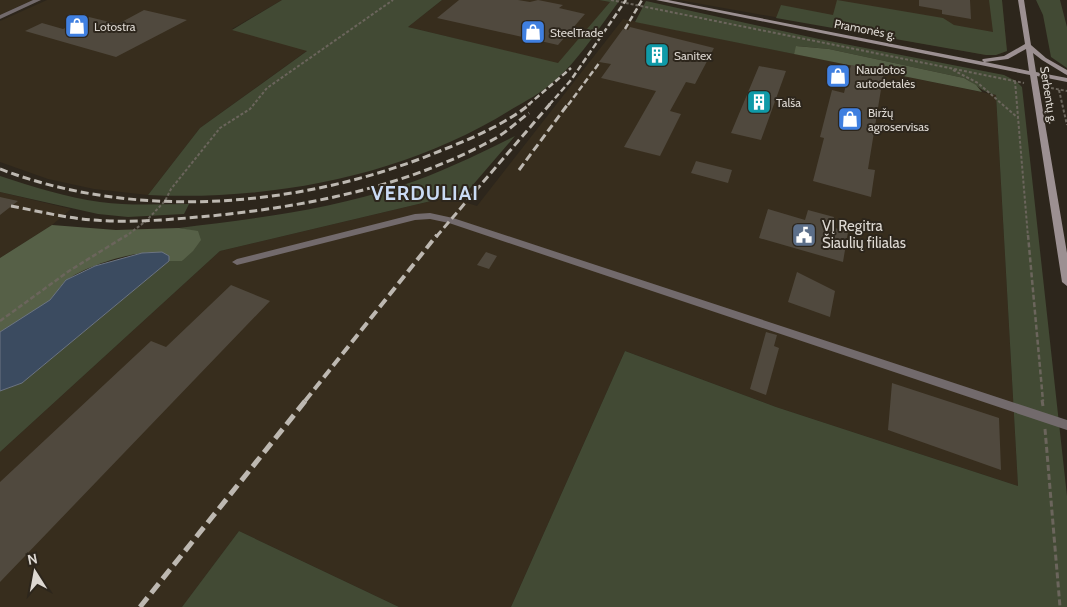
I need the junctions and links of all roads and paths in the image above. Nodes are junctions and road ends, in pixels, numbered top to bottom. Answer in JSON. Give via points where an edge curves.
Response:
{"nodes":[{"id":1,"x":38,"y":0,"type":"edge"},
{"id":2,"x":392,"y":0,"type":"edge"},
{"id":3,"x":611,"y":0,"type":"edge"},
{"id":4,"x":659,"y":0,"type":"edge"},
{"id":5,"x":1021,"y":0,"type":"edge"},
{"id":6,"x":0,"y":17,"type":"edge"},
{"id":7,"x":1028,"y":45,"type":"junction"},
{"id":8,"x":969,"y":61,"type":"junction"},
{"id":9,"x":947,"y":68,"type":"junction"},
{"id":10,"x":1033,"y":73,"type":"junction"},
{"id":11,"x":1067,"y":73,"type":"edge"},
{"id":12,"x":1067,"y":80,"type":"edge"},
{"id":13,"x":1015,"y":82,"type":"junction"},
{"id":14,"x":1035,"y":86,"type":"junction"},
{"id":15,"x":1059,"y":90,"type":"junction"},
{"id":16,"x":1067,"y":91,"type":"edge"},
{"id":17,"x":1018,"y":118,"type":"junction"},
{"id":18,"x":1067,"y":125,"type":"edge"},
{"id":19,"x":237,"y":262,"type":"dead end"},
{"id":20,"x":1067,"y":282,"type":"edge"},
{"id":21,"x":0,"y":321,"type":"edge"},
{"id":22,"x":1043,"y":417,"type":"junction"},
{"id":23,"x":1067,"y":425,"type":"edge"},
{"id":24,"x":1060,"y":607,"type":"edge"}],
"edges":[{"from":1,"to":6,"type":"street"},
{"from":2,"to":21,"type":"path","via":[[267,88],[250,109],[220,128],[158,210],[115,244],[69,271]]},
{"from":3,"to":9,"type":"path"},
{"from":4,"to":8,"type":"main road","name":"Pramonės g."},
{"from":5,"to":7,"type":"main road","name":"Serbentų g."},
{"from":7,"to":8,"type":"main road","via":[[1006,58]]},
{"from":7,"to":10,"type":"main road","name":"Serbentų g."},
{"from":7,"to":11,"type":"main road"},
{"from":8,"to":10,"type":"main road","name":"Pramonės g."},
{"from":9,"to":13,"type":"path"},
{"from":9,"to":17,"type":"path","via":[[978,83]]},
{"from":10,"to":12,"type":"main road","name":"Pramonės g."},
{"from":10,"to":14,"type":"main road","name":"Serbentų g."},
{"from":13,"to":14,"type":"path"},
{"from":13,"to":17,"type":"path"},
{"from":14,"to":15,"type":"path"},
{"from":14,"to":20,"type":"main road","name":"Serbentų g."},
{"from":15,"to":16,"type":"path"},
{"from":15,"to":18,"type":"path"},
{"from":17,"to":22,"type":"path"},
{"from":19,"to":22,"type":"street","via":[[415,217],[430,216]]},
{"from":22,"to":23,"type":"street"},
{"from":22,"to":24,"type":"path"}]}
